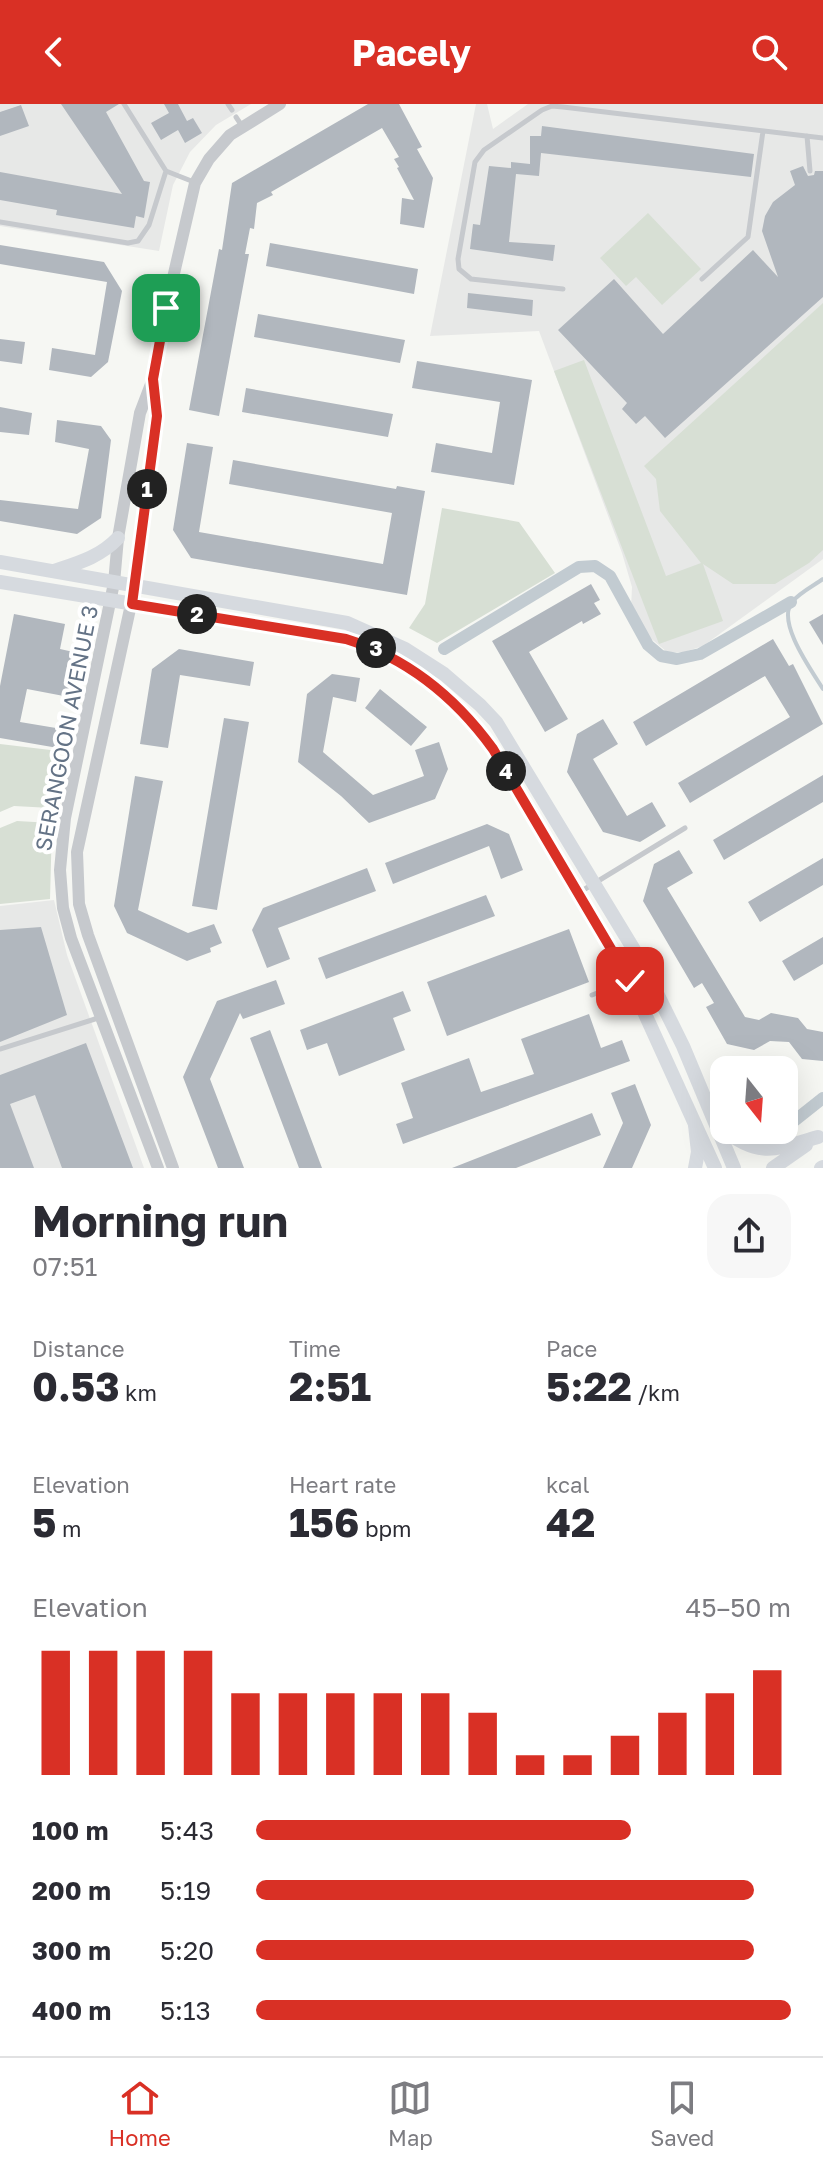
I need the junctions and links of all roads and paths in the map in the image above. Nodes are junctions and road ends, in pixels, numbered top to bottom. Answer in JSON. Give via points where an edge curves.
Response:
{"nodes":[{"id":1,"x":124,"y":104,"type":"edge"},
{"id":2,"x":280,"y":104,"type":"edge"},
{"id":3,"x":763,"y":131,"type":"junction"},
{"id":4,"x":807,"y":136,"type":"junction"},
{"id":5,"x":823,"y":138,"type":"edge"},
{"id":6,"x":166,"y":171,"type":"junction"},
{"id":7,"x":810,"y":171,"type":"dead end"},
{"id":8,"x":195,"y":183,"type":"junction"},
{"id":9,"x":0,"y":222,"type":"edge"},
{"id":10,"x":702,"y":279,"type":"dead end"},
{"id":11,"x":563,"y":289,"type":"dead end"},
{"id":12,"x":153,"y":379,"type":"junction"},
{"id":13,"x":118,"y":538,"type":"junction"},
{"id":14,"x":6,"y":563,"type":"edge"},
{"id":15,"x":50,"y":572,"type":"junction"},
{"id":16,"x":4,"y":582,"type":"edge"},
{"id":17,"x":114,"y":583,"type":"junction"},
{"id":18,"x":135,"y":586,"type":"junction"},
{"id":19,"x":110,"y":600,"type":"junction"},
{"id":20,"x":132,"y":604,"type":"junction"},
{"id":21,"x":685,"y":828,"type":"dead end"},
{"id":22,"x":594,"y":884,"type":"junction"},
{"id":23,"x":579,"y":893,"type":"junction"},
{"id":24,"x":648,"y":974,"type":"junction"},
{"id":25,"x":630,"y":981,"type":"junction"},
{"id":26,"x":592,"y":995,"type":"dead end"},
{"id":27,"x":101,"y":1017,"type":"junction"},
{"id":28,"x":0,"y":1049,"type":"edge"},
{"id":29,"x":710,"y":1108,"type":"edge"},
{"id":30,"x":695,"y":1125,"type":"junction"},
{"id":31,"x":820,"y":1135,"type":"edge"},
{"id":32,"x":798,"y":1142,"type":"edge"},
{"id":33,"x":725,"y":1144,"type":"edge"},
{"id":34,"x":747,"y":1144,"type":"edge"},
{"id":35,"x":792,"y":1144,"type":"edge"},
{"id":36,"x":158,"y":1168,"type":"edge"},
{"id":37,"x":173,"y":1168,"type":"edge"},
{"id":38,"x":695,"y":1168,"type":"edge"},
{"id":39,"x":715,"y":1168,"type":"edge"},
{"id":40,"x":734,"y":1168,"type":"edge"},
{"id":41,"x":773,"y":1168,"type":"edge"}],
"edges":[{"from":1,"to":6,"type":"lane"},
{"from":2,"to":8,"type":"street","name":"SERANGOON AVENUE 3","via":[[240,122]]},
{"from":3,"to":4,"type":"lane"},
{"from":3,"to":10,"type":"lane","via":[[748,237]]},
{"from":3,"to":11,"type":"lane","via":[[552,106],[484,150],[475,162],[459,269],[471,279]]},
{"from":4,"to":5,"type":"lane"},
{"from":4,"to":7,"type":"lane"},
{"from":6,"to":8,"type":"lane"},
{"from":6,"to":9,"type":"lane","via":[[149,225],[138,241]]},
{"from":8,"to":12,"type":"street","name":"SERANGOON AVENUE 3"},
{"from":12,"to":13,"type":"street","name":"SERANGOON AVENUE 3","via":[[140,413]]},
{"from":12,"to":18,"type":"street","name":"SERANGOON AVENUE 3","via":[[157,416]]},
{"from":13,"to":15,"type":"main road","via":[[88,560]]},
{"from":13,"to":17,"type":"street","name":"SERANGOON AVENUE 3"},
{"from":14,"to":15,"type":"main road"},
{"from":14,"to":16,"type":"main road"},
{"from":15,"to":17,"type":"main road"},
{"from":16,"to":19,"type":"main road"},
{"from":17,"to":18,"type":"main road"},
{"from":17,"to":19,"type":"street","name":"SERANGOON AVENUE 3"},
{"from":18,"to":20,"type":"street","name":"SERANGOON AVENUE 3"},
{"from":18,"to":22,"type":"main road","via":[[347,623],[418,657],[496,722]]},
{"from":19,"to":20,"type":"main road"},
{"from":19,"to":27,"type":"street","name":"SERANGOON AVENUE 3","via":[[65,818],[60,870],[63,908]]},
{"from":20,"to":23,"type":"main road","via":[[346,639],[398,660],[438,688],[479,731]]},
{"from":20,"to":37,"type":"street","name":"SERANGOON AVENUE 3","via":[[82,821],[76,873],[88,935]]},
{"from":21,"to":22,"type":"lane"},
{"from":22,"to":23,"type":"lane"},
{"from":22,"to":24,"type":"main road"},
{"from":23,"to":25,"type":"main road"},
{"from":24,"to":25,"type":"lane"},
{"from":24,"to":29,"type":"main road"},
{"from":25,"to":26,"type":"lane"},
{"from":25,"to":30,"type":"main road"},
{"from":27,"to":28,"type":"lane"},
{"from":27,"to":36,"type":"street","name":"SERANGOON AVENUE 3"},
{"from":30,"to":38,"type":"main road"},
{"from":30,"to":39,"type":"main road"},
{"from":31,"to":32,"type":"main road"},
{"from":31,"to":41,"type":"main road"},
{"from":33,"to":40,"type":"main road"},
{"from":34,"to":35,"type":"main road","via":[[758,1150]]}]}
